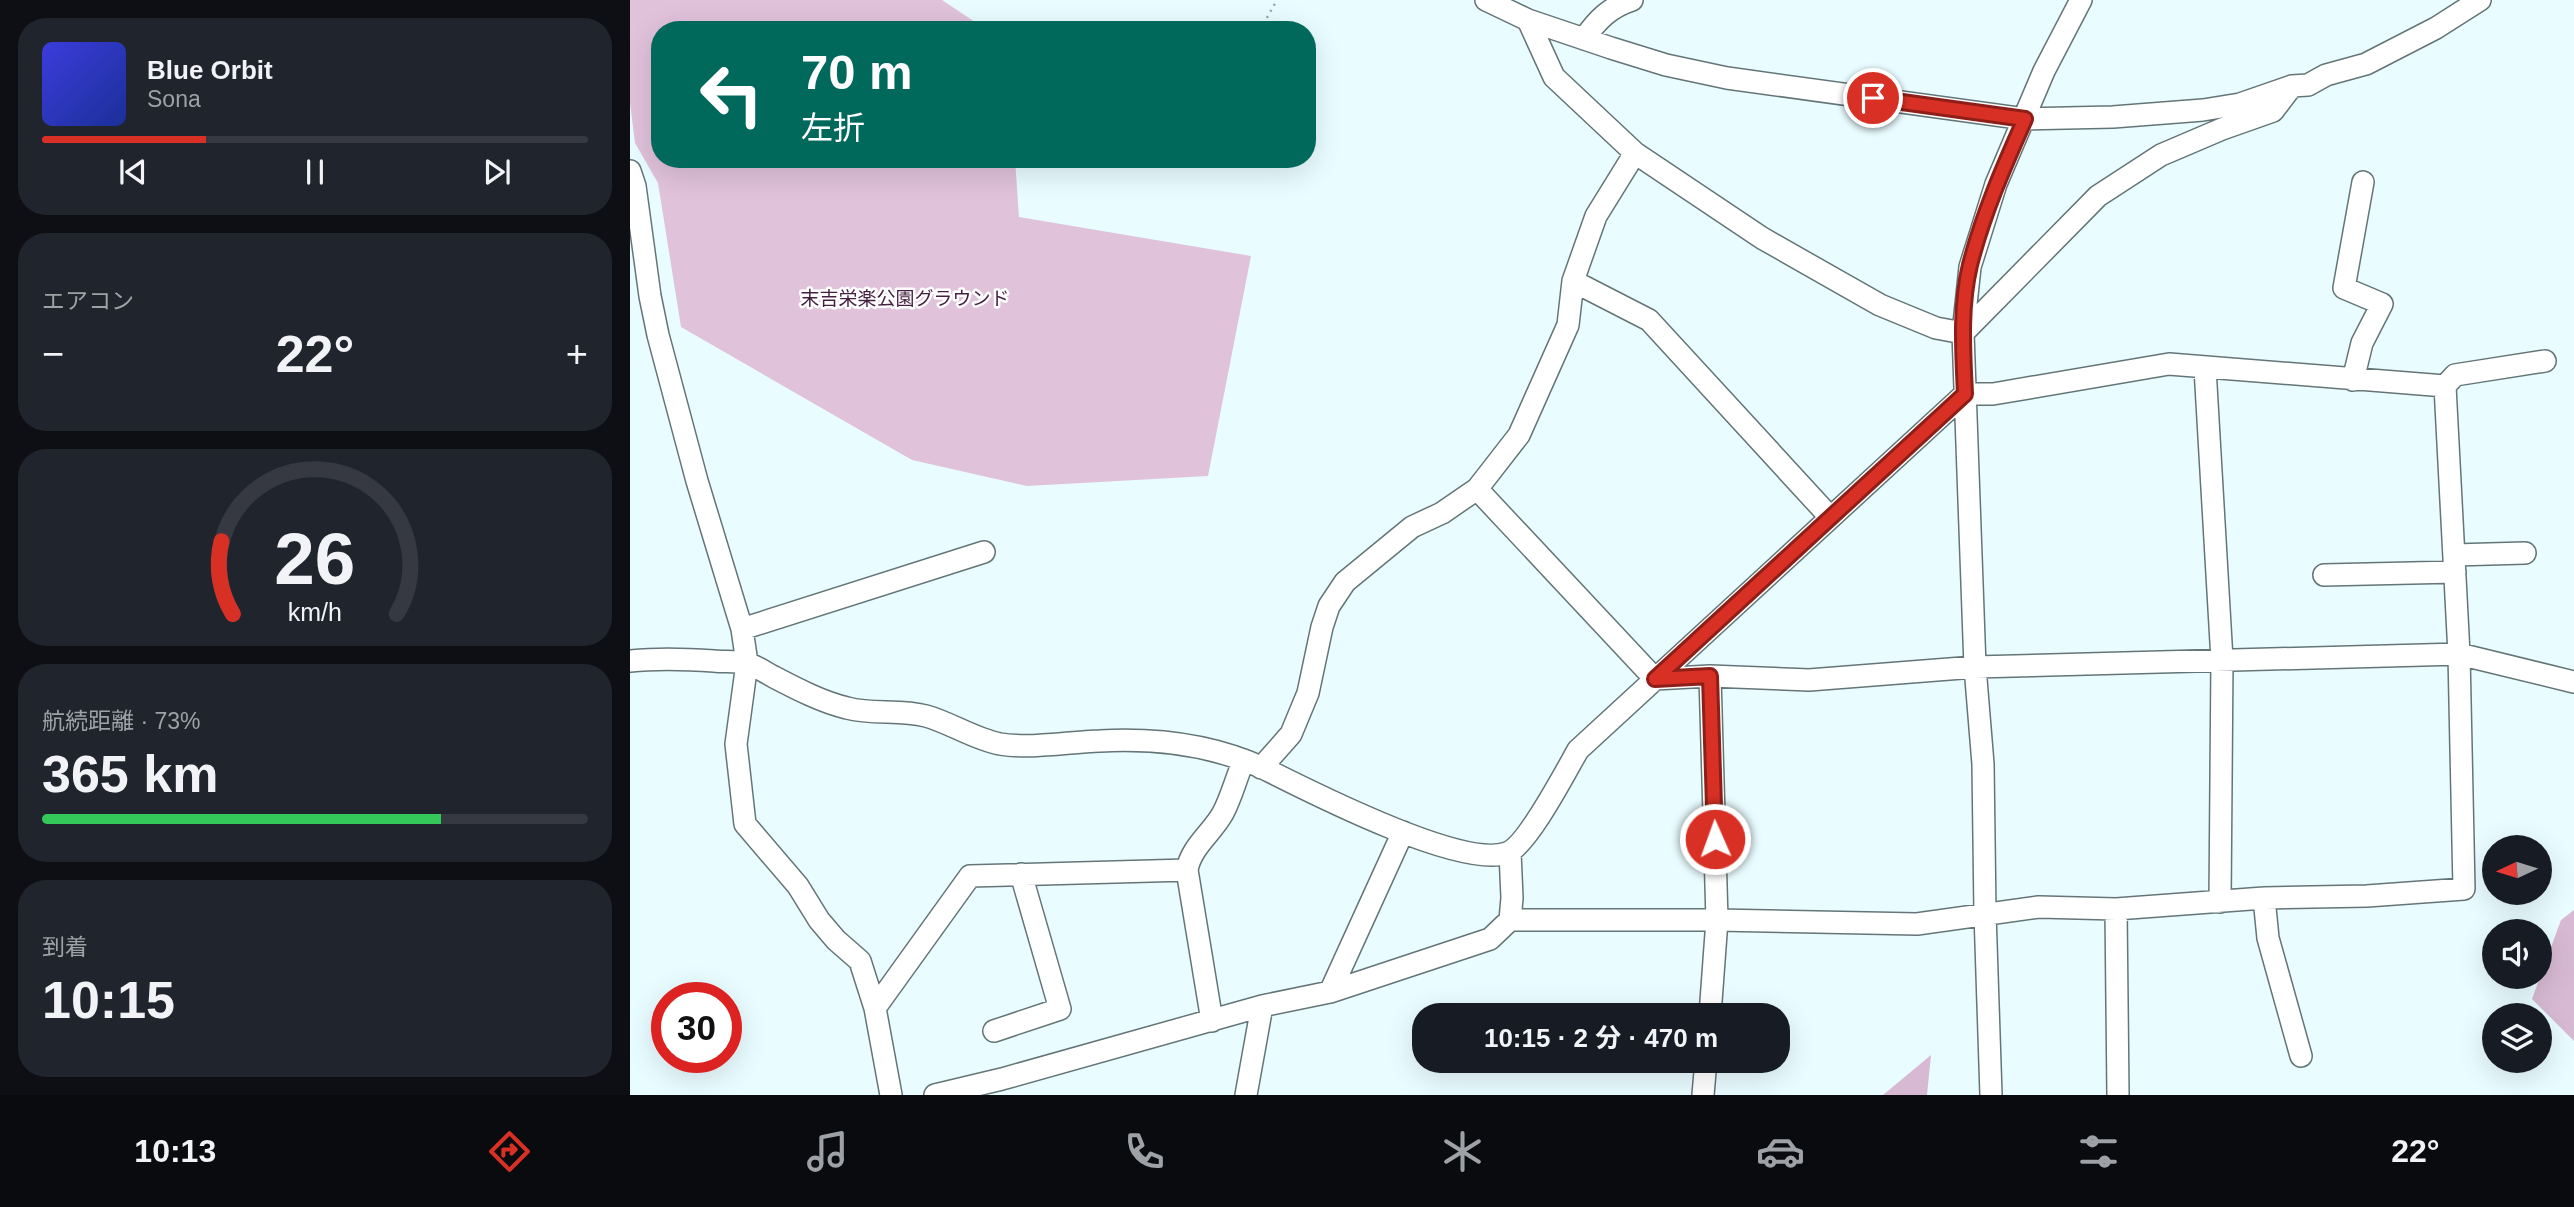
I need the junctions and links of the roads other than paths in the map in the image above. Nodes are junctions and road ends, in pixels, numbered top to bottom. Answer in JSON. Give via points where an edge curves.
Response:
{"nodes":[{"id":1,"x":1486,"y":0,"type":"edge"},
{"id":2,"x":1632,"y":0,"type":"edge"},
{"id":3,"x":2081,"y":0,"type":"edge"},
{"id":4,"x":2480,"y":0,"type":"edge"},
{"id":5,"x":1528,"y":20,"type":"junction"},
{"id":6,"x":1584,"y":38,"type":"junction"},
{"id":7,"x":2292,"y":86,"type":"junction"},
{"id":8,"x":2025,"y":119,"type":"junction"},
{"id":9,"x":1635,"y":153,"type":"junction"},
{"id":10,"x":630,"y":171,"type":"edge"},
{"id":11,"x":2363,"y":182,"type":"dead end"},
{"id":12,"x":1573,"y":281,"type":"junction"},
{"id":13,"x":639,"y":287,"type":"edge"},
{"id":14,"x":1962,"y":333,"type":"junction"},
{"id":15,"x":2545,"y":361,"type":"dead end"},
{"id":16,"x":2205,"y":368,"type":"junction"},
{"id":17,"x":2353,"y":380,"type":"junction"},
{"id":18,"x":2445,"y":386,"type":"junction"},
{"id":19,"x":1965,"y":394,"type":"junction"},
{"id":20,"x":1476,"y":489,"type":"junction"},
{"id":21,"x":1830,"y":517,"type":"junction"},
{"id":22,"x":984,"y":552,"type":"dead end"},
{"id":23,"x":2525,"y":553,"type":"dead end"},
{"id":24,"x":2454,"y":563,"type":"junction"},
{"id":25,"x":2324,"y":575,"type":"dead end"},
{"id":26,"x":742,"y":629,"type":"junction"},
{"id":27,"x":2459,"y":654,"type":"junction"},
{"id":28,"x":2222,"y":660,"type":"junction"},
{"id":29,"x":630,"y":661,"type":"edge"},
{"id":30,"x":747,"y":663,"type":"junction"},
{"id":31,"x":1975,"y":667,"type":"junction"},
{"id":32,"x":1710,"y":676,"type":"junction"},
{"id":33,"x":1655,"y":679,"type":"junction"},
{"id":34,"x":2573,"y":680,"type":"edge"},
{"id":35,"x":1253,"y":764,"type":"junction"},
{"id":36,"x":1403,"y":832,"type":"junction"},
{"id":37,"x":1510,"y":852,"type":"junction"},
{"id":38,"x":1187,"y":870,"type":"junction"},
{"id":39,"x":1021,"y":874,"type":"junction"},
{"id":40,"x":2264,"y":898,"type":"junction"},
{"id":41,"x":2220,"y":902,"type":"junction"},
{"id":42,"x":2116,"y":909,"type":"junction"},
{"id":43,"x":1984,"y":913,"type":"junction"},
{"id":44,"x":1510,"y":920,"type":"junction"},
{"id":45,"x":1717,"y":920,"type":"junction"},
{"id":46,"x":1330,"y":992,"type":"junction"},
{"id":47,"x":1711,"y":1003,"type":"edge"},
{"id":48,"x":1262,"y":1006,"type":"junction"},
{"id":49,"x":875,"y":1007,"type":"junction"},
{"id":50,"x":1212,"y":1021,"type":"junction"},
{"id":51,"x":994,"y":1031,"type":"dead end"},
{"id":52,"x":2301,"y":1056,"type":"dead end"},
{"id":53,"x":1705,"y":1073,"type":"edge"},
{"id":54,"x":891,"y":1095,"type":"edge"},
{"id":55,"x":935,"y":1095,"type":"edge"},
{"id":56,"x":1246,"y":1095,"type":"edge"},
{"id":57,"x":1703,"y":1095,"type":"edge"},
{"id":58,"x":1991,"y":1095,"type":"edge"},
{"id":59,"x":2119,"y":1095,"type":"edge"}],
"edges":[{"from":1,"to":5,"type":"street"},
{"from":2,"to":6,"type":"street","via":[[1597,20]]},
{"from":3,"to":8,"type":"street"},
{"from":4,"to":7,"type":"street","via":[[2366,64],[2308,85]]},
{"from":5,"to":6,"type":"street"},
{"from":5,"to":9,"type":"street","via":[[1553,77]]},
{"from":6,"to":8,"type":"street","via":[[1666,65],[1727,78]]},
{"from":7,"to":8,"type":"street","via":[[2240,104],[2203,110]]},
{"from":7,"to":14,"type":"street","via":[[2273,111],[2161,155],[2098,195]]},
{"from":8,"to":14,"type":"street","via":[[1996,184],[1970,267]]},
{"from":9,"to":12,"type":"street","via":[[1596,216]]},
{"from":9,"to":14,"type":"street","via":[[1762,238],[1880,305],[1936,328]]},
{"from":10,"to":13,"type":"street","via":[[635,186]]},
{"from":11,"to":17,"type":"street","via":[[2344,288],[2382,304],[2362,343]]},
{"from":12,"to":20,"type":"street","via":[[1568,325],[1519,435]]},
{"from":12,"to":21,"type":"street","via":[[1649,320]]},
{"from":13,"to":26,"type":"street","via":[[658,335]]},
{"from":14,"to":19,"type":"street"},
{"from":15,"to":18,"type":"street","via":[[2455,375]]},
{"from":16,"to":17,"type":"street"},
{"from":16,"to":19,"type":"street","via":[[2169,364],[1993,394]]},
{"from":16,"to":28,"type":"street"},
{"from":17,"to":18,"type":"street"},
{"from":18,"to":24,"type":"street"},
{"from":19,"to":21,"type":"street"},
{"from":19,"to":31,"type":"street"},
{"from":20,"to":33,"type":"street"},
{"from":20,"to":35,"type":"street","via":[[1412,527],[1345,582],[1329,606],[1308,693],[1291,734]]},
{"from":21,"to":33,"type":"street"},
{"from":22,"to":26,"type":"street"},
{"from":23,"to":24,"type":"street"},
{"from":24,"to":25,"type":"street"},
{"from":24,"to":27,"type":"street"},
{"from":26,"to":30,"type":"street"},
{"from":27,"to":28,"type":"street"},
{"from":27,"to":34,"type":"street"},
{"from":27,"to":40,"type":"street","via":[[2464,889]]},
{"from":28,"to":31,"type":"street"},
{"from":28,"to":41,"type":"street"},
{"from":29,"to":30,"type":"street","via":[[662,657]]},
{"from":30,"to":35,"type":"street","via":[[847,708],[908,712],[999,743],[1135,741],[1202,748]]},
{"from":30,"to":49,"type":"street","via":[[736,744],[745,824],[798,886],[819,920],[860,961]]},
{"from":31,"to":32,"type":"street","via":[[1809,680]]},
{"from":31,"to":43,"type":"street","via":[[1983,764]]},
{"from":32,"to":33,"type":"street"},
{"from":32,"to":45,"type":"street"},
{"from":33,"to":37,"type":"street","via":[[1578,750],[1537,820]]},
{"from":35,"to":36,"type":"street"},
{"from":35,"to":38,"type":"street","via":[[1193,853]]},
{"from":36,"to":37,"type":"street","via":[[1480,855]]},
{"from":36,"to":46,"type":"street"},
{"from":37,"to":44,"type":"street"},
{"from":38,"to":39,"type":"street"},
{"from":38,"to":50,"type":"street"},
{"from":39,"to":49,"type":"street","via":[[970,876]]},
{"from":39,"to":51,"type":"street","via":[[1060,1009]]},
{"from":40,"to":41,"type":"street"},
{"from":40,"to":52,"type":"street","via":[[2268,938]]},
{"from":41,"to":42,"type":"street"},
{"from":42,"to":43,"type":"street","via":[[2039,907]]},
{"from":42,"to":59,"type":"street"},
{"from":43,"to":45,"type":"street","via":[[1917,924]]},
{"from":43,"to":58,"type":"street"},
{"from":44,"to":45,"type":"street"},
{"from":44,"to":46,"type":"street","via":[[1490,939]]},
{"from":45,"to":47,"type":"street"},
{"from":46,"to":48,"type":"street"},
{"from":48,"to":50,"type":"street"},
{"from":48,"to":56,"type":"street"},
{"from":49,"to":54,"type":"street"},
{"from":50,"to":55,"type":"street"},
{"from":53,"to":57,"type":"street"}]}
